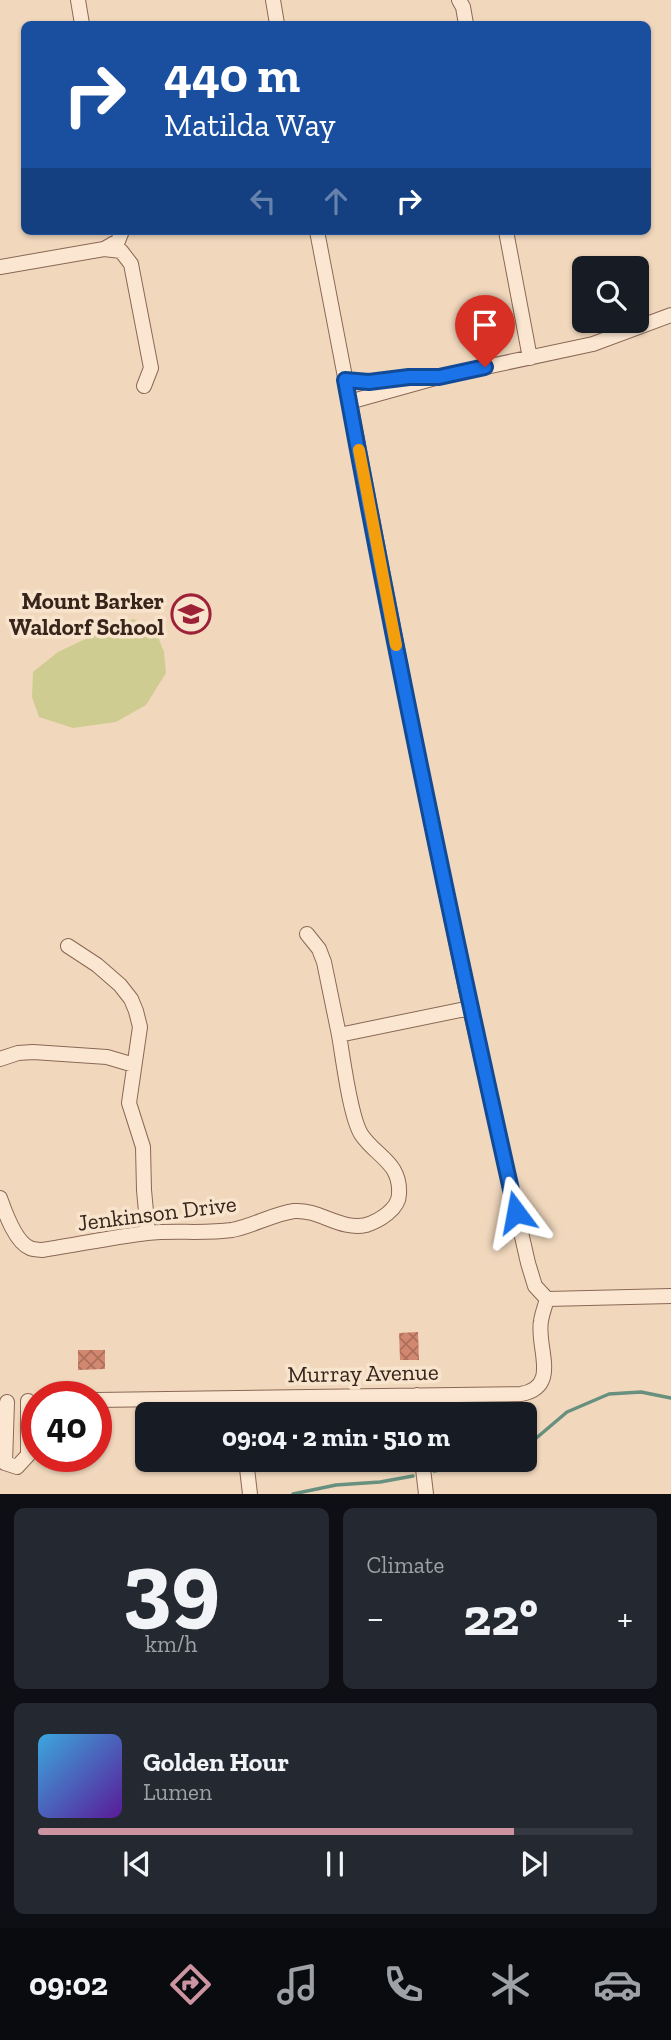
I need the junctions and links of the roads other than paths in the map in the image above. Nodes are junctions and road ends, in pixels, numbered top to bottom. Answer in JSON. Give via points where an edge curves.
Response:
{"nodes":[{"id":1,"x":78,"y":0,"type":"edge"},
{"id":2,"x":273,"y":0,"type":"edge"},
{"id":3,"x":459,"y":0,"type":"edge"},
{"id":4,"x":82,"y":21,"type":"edge"},
{"id":5,"x":276,"y":21,"type":"edge"},
{"id":6,"x":466,"y":21,"type":"edge"},
{"id":7,"x":120,"y":235,"type":"edge"},
{"id":8,"x":318,"y":235,"type":"edge"},
{"id":9,"x":507,"y":235,"type":"edge"},
{"id":10,"x":104,"y":249,"type":"junction"},
{"id":11,"x":0,"y":267,"type":"edge"},
{"id":12,"x":671,"y":315,"type":"edge"},
{"id":13,"x":530,"y":358,"type":"junction"},
{"id":14,"x":439,"y":377,"type":"junction"},
{"id":15,"x":345,"y":380,"type":"junction"},
{"id":16,"x":144,"y":386,"type":"dead end"},
{"id":17,"x":349,"y":402,"type":"junction"},
{"id":18,"x":307,"y":934,"type":"dead end"},
{"id":19,"x":68,"y":946,"type":"dead end"},
{"id":20,"x":470,"y":1008,"type":"junction"},
{"id":21,"x":339,"y":1035,"type":"junction"},
{"id":22,"x":0,"y":1059,"type":"edge"},
{"id":23,"x":134,"y":1065,"type":"junction"},
{"id":24,"x":0,"y":1198,"type":"edge"},
{"id":25,"x":148,"y":1233,"type":"junction"},
{"id":26,"x":671,"y":1296,"type":"edge"},
{"id":27,"x":547,"y":1299,"type":"junction"},
{"id":28,"x":416,"y":1395,"type":"junction"},
{"id":29,"x":241,"y":1398,"type":"junction"},
{"id":30,"x":112,"y":1400,"type":"edge"},
{"id":31,"x":21,"y":1401,"type":"edge"},
{"id":32,"x":3,"y":1402,"type":"edge"},
{"id":33,"x":241,"y":1402,"type":"edge"},
{"id":34,"x":417,"y":1402,"type":"edge"},
{"id":35,"x":21,"y":1463,"type":"edge"},
{"id":36,"x":247,"y":1472,"type":"edge"},
{"id":37,"x":423,"y":1472,"type":"edge"},
{"id":38,"x":250,"y":1494,"type":"edge"},
{"id":39,"x":425,"y":1494,"type":"edge"}],
"edges":[{"from":1,"to":4,"type":"street"},
{"from":2,"to":5,"type":"street"},
{"from":3,"to":6,"type":"street"},
{"from":7,"to":10,"type":"street"},
{"from":8,"to":15,"type":"street"},
{"from":9,"to":13,"type":"street"},
{"from":10,"to":11,"type":"street"},
{"from":10,"to":16,"type":"street","via":[[121,251],[131,264],[151,368]]},
{"from":12,"to":13,"type":"street","via":[[593,344]]},
{"from":13,"to":14,"type":"street"},
{"from":14,"to":15,"type":"street"},
{"from":14,"to":17,"type":"street"},
{"from":15,"to":17,"type":"street"},
{"from":17,"to":20,"type":"street"},
{"from":18,"to":21,"type":"street","name":"Jenkinson Drive","via":[[324,962]]},
{"from":19,"to":23,"type":"street","via":[[97,965],[131,999],[140,1027]]},
{"from":20,"to":21,"type":"street"},
{"from":20,"to":27,"type":"street","via":[[528,1263],[535,1286]]},
{"from":21,"to":25,"type":"street","name":"Jenkinson Drive","via":[[360,1133],[395,1171],[400,1197],[389,1212],[359,1226],[293,1211],[231,1230]]},
{"from":22,"to":23,"type":"street","via":[[33,1052],[107,1057]]},
{"from":23,"to":25,"type":"street","via":[[129,1103],[143,1147]]},
{"from":24,"to":25,"type":"street","name":"Jenkinson Drive","via":[[10,1224],[30,1248]]},
{"from":26,"to":27,"type":"street"},
{"from":27,"to":28,"type":"street","name":"Murray Avenue","via":[[540,1322],[545,1373],[532,1392]]},
{"from":28,"to":29,"type":"street","name":"Murray Avenue"},
{"from":28,"to":34,"type":"street"},
{"from":29,"to":30,"type":"street","name":"Murray Avenue"},
{"from":29,"to":33,"type":"street"},
{"from":31,"to":32,"type":"street"},
{"from":32,"to":35,"type":"street","via":[[5,1463],[17,1467]]},
{"from":36,"to":38,"type":"street"},
{"from":37,"to":39,"type":"street"}]}
